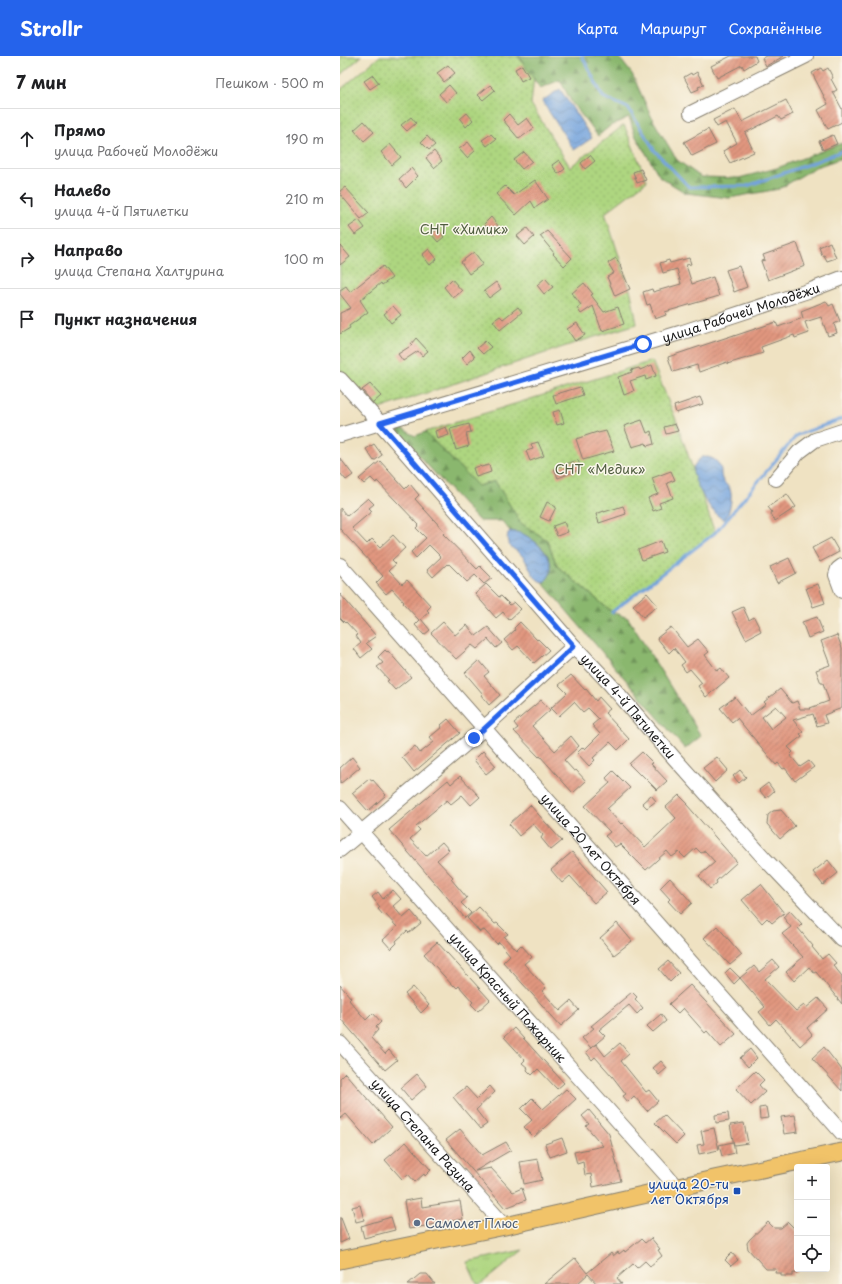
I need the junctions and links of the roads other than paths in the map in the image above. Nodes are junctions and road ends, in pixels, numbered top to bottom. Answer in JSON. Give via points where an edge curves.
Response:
{"nodes":[{"id":1,"x":806,"y":56,"type":"edge"},
{"id":2,"x":691,"y":113,"type":"dead end"},
{"id":3,"x":842,"y":278,"type":"edge"},
{"id":4,"x":340,"y":378,"type":"edge"},
{"id":5,"x":380,"y":423,"type":"junction"},
{"id":6,"x":842,"y":431,"type":"edge"},
{"id":7,"x":340,"y":435,"type":"edge"},
{"id":8,"x":776,"y":479,"type":"dead end"},
{"id":9,"x":340,"y":565,"type":"edge"},
{"id":10,"x":842,"y":566,"type":"edge"},
{"id":11,"x":842,"y":591,"type":"edge"},
{"id":12,"x":574,"y":646,"type":"junction"},
{"id":13,"x":485,"y":728,"type":"junction"},
{"id":14,"x":340,"y":808,"type":"edge"},
{"id":15,"x":361,"y":832,"type":"junction"},
{"id":16,"x":340,"y":850,"type":"edge"},
{"id":17,"x":842,"y":940,"type":"edge"},
{"id":18,"x":340,"y":1044,"type":"edge"},
{"id":19,"x":842,"y":1133,"type":"edge"},
{"id":20,"x":842,"y":1152,"type":"edge"},
{"id":21,"x":676,"y":1187,"type":"junction"},
{"id":22,"x":505,"y":1226,"type":"junction"},
{"id":23,"x":340,"y":1260,"type":"edge"}],
"edges":[{"from":1,"to":2,"type":"street"},
{"from":3,"to":5,"type":"street","name":"улица Рабочей Молодёжи","via":[[683,332]]},
{"from":4,"to":5,"type":"street","name":"улица 4-й Пятилетки"},
{"from":5,"to":7,"type":"street","name":"улица Рабочей Молодёжи"},
{"from":5,"to":12,"type":"street","name":"улица 4-й Пятилетки"},
{"from":6,"to":8,"type":"street","via":[[815,440],[799,452]]},
{"from":9,"to":13,"type":"street","name":"улица 20 лет Октября"},
{"from":10,"to":11,"type":"street","via":[[838,568],[836,575]]},
{"from":12,"to":13,"type":"street"},
{"from":12,"to":17,"type":"street","name":"улица 4-й Пятилетки","via":[[759,853]]},
{"from":13,"to":15,"type":"street"},
{"from":13,"to":19,"type":"street","name":"улица 20 лет Октября"},
{"from":14,"to":15,"type":"street","name":"улица Красный Пожарник"},
{"from":15,"to":16,"type":"street"},
{"from":15,"to":21,"type":"street","name":"улица Красный Пожарник"},
{"from":18,"to":22,"type":"street","name":"улица Степана Разина"},
{"from":20,"to":21,"type":"main road"},
{"from":21,"to":22,"type":"main road"},
{"from":22,"to":23,"type":"main road"}]}
